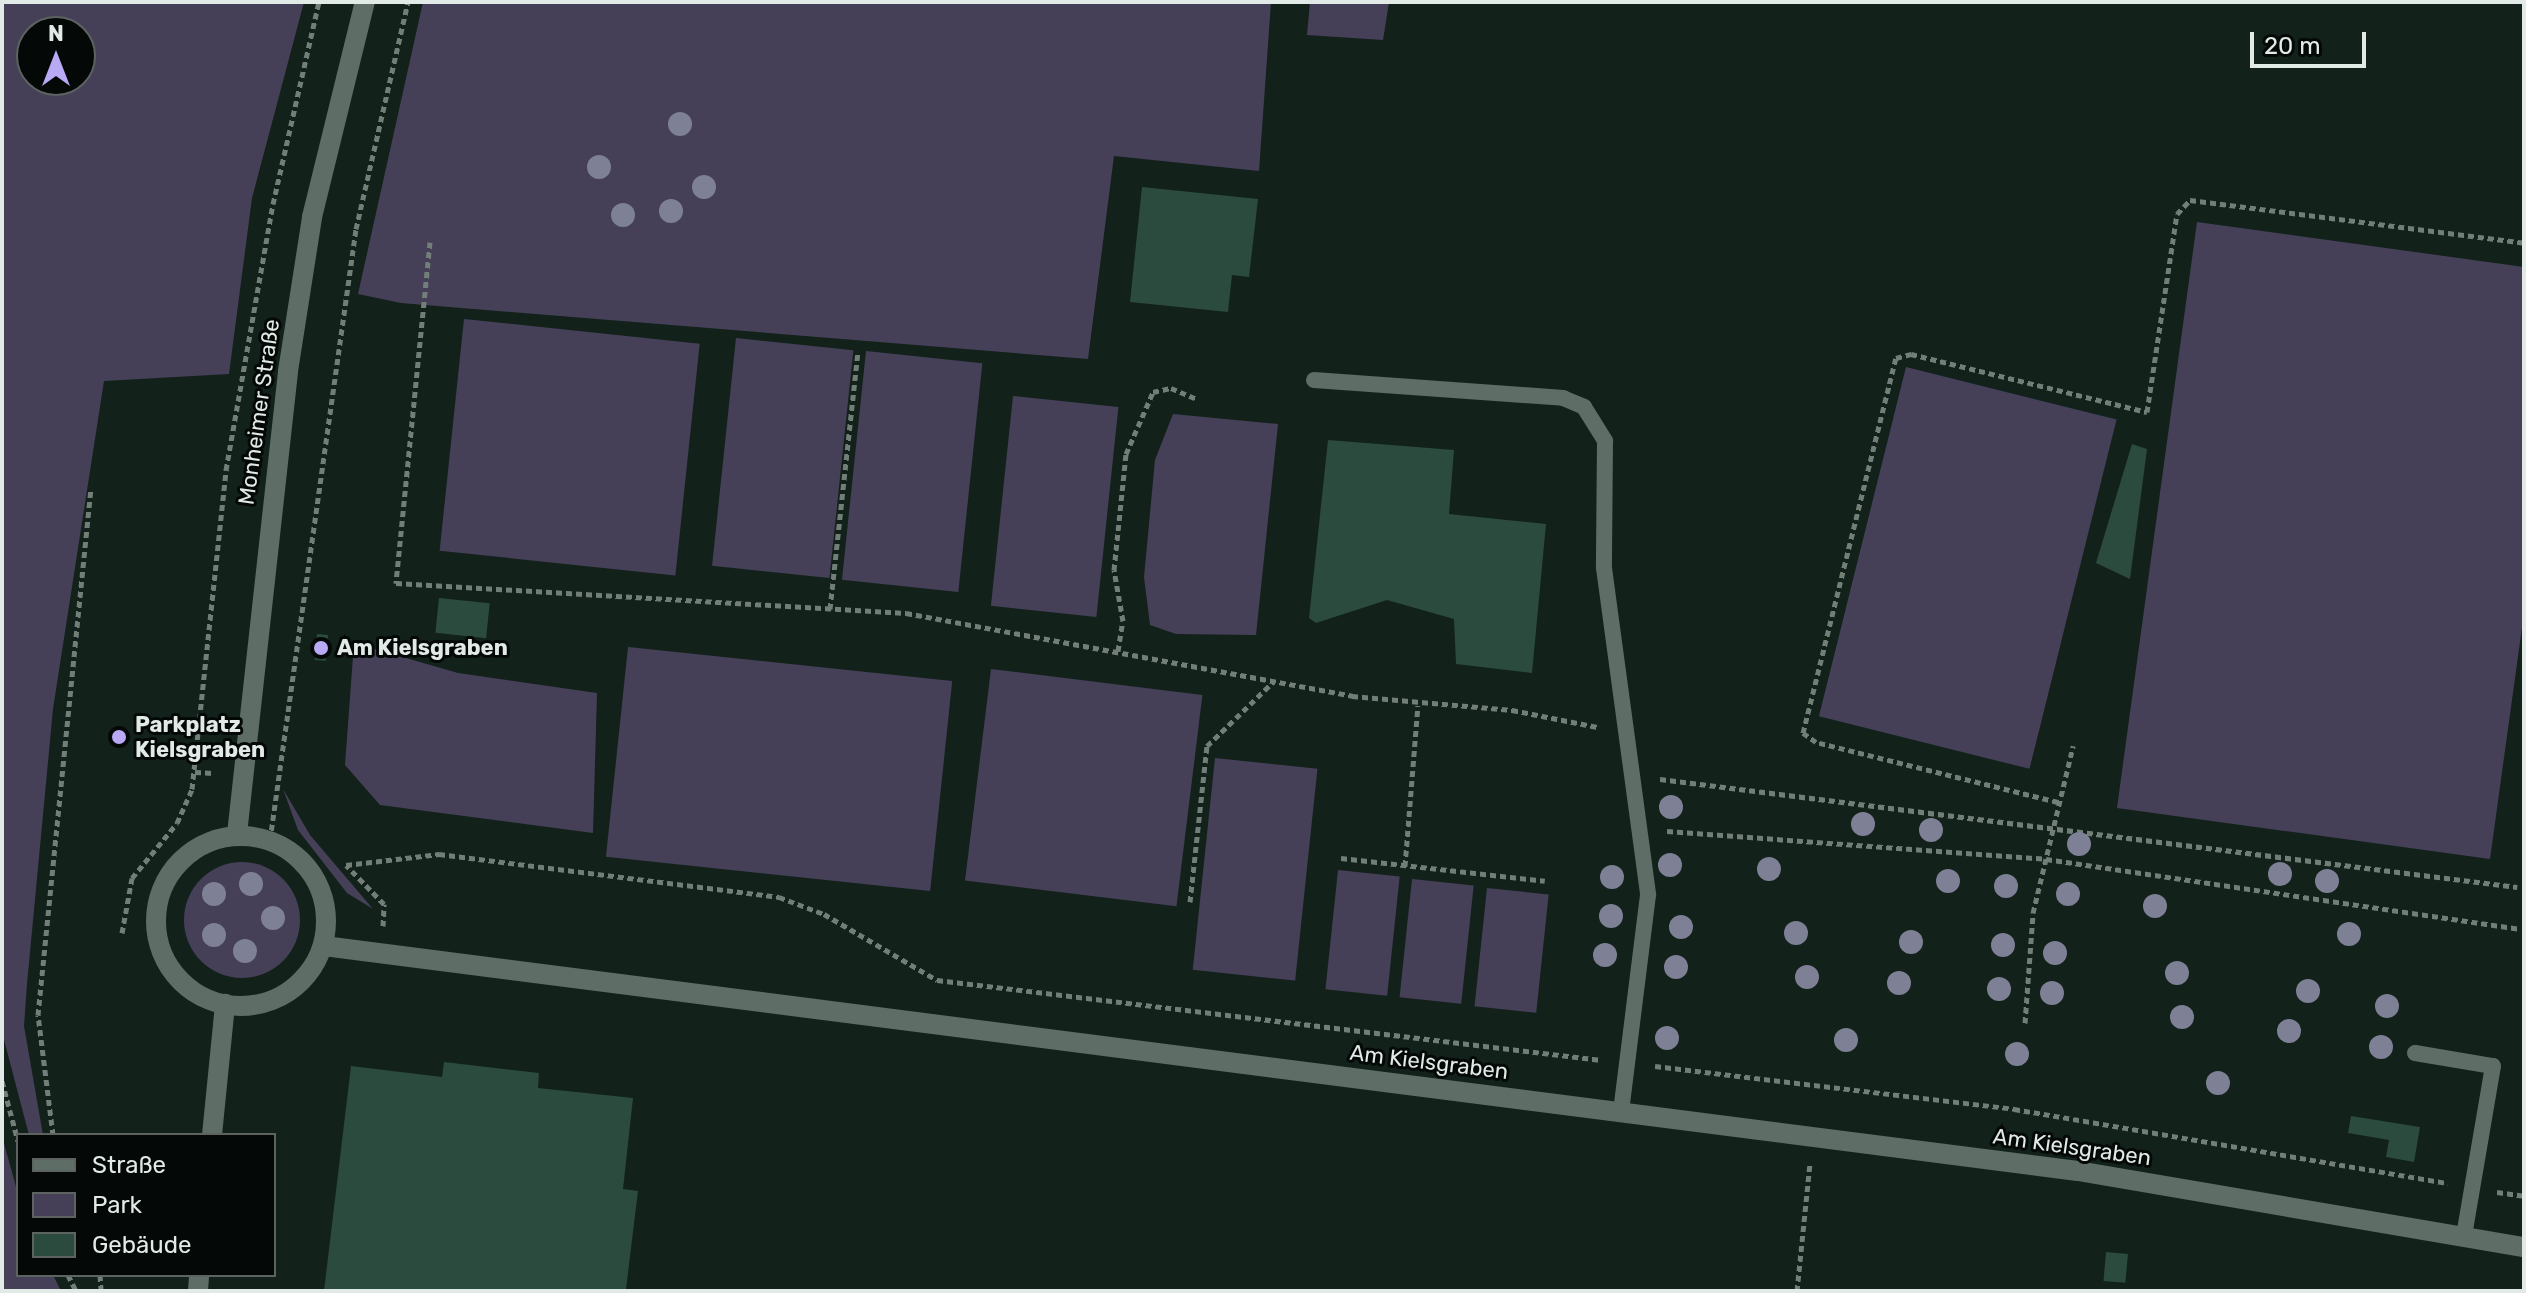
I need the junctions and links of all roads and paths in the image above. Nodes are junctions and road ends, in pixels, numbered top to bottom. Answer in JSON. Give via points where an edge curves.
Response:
{"nodes":[{"id":1,"x":319,"y":2,"type":"edge"},
{"id":2,"x":365,"y":2,"type":"edge"},
{"id":3,"x":408,"y":2,"type":"edge"},
{"id":4,"x":430,"y":242,"type":"dead end"},
{"id":5,"x":2524,"y":243,"type":"edge"},
{"id":6,"x":858,"y":352,"type":"dead end"},
{"id":7,"x":1314,"y":380,"type":"dead end"},
{"id":8,"x":1197,"y":399,"type":"dead end"},
{"id":9,"x":91,"y":488,"type":"dead end"},
{"id":10,"x":830,"y":609,"type":"junction"},
{"id":11,"x":1118,"y":651,"type":"junction"},
{"id":12,"x":1274,"y":681,"type":"junction"},
{"id":13,"x":1418,"y":706,"type":"junction"},
{"id":14,"x":1625,"y":731,"type":"junction"},
{"id":15,"x":2073,"y":746,"type":"dead end"},
{"id":16,"x":1631,"y":776,"type":"junction"},
{"id":17,"x":2058,"y":802,"type":"junction"},
{"id":18,"x":2053,"y":824,"type":"junction"},
{"id":19,"x":1638,"y":829,"type":"junction"},
{"id":20,"x":237,"y":834,"type":"junction"},
{"id":21,"x":270,"y":840,"type":"junction"},
{"id":22,"x":1341,"y":858,"type":"dead end"},
{"id":23,"x":2046,"y":859,"type":"junction"},
{"id":24,"x":1405,"y":866,"type":"junction"},
{"id":25,"x":1545,"y":881,"type":"dead end"},
{"id":26,"x":2517,"y":887,"type":"dead end"},
{"id":27,"x":1190,"y":902,"type":"dead end"},
{"id":28,"x":2519,"y":929,"type":"dead end"},
{"id":29,"x":122,"y":933,"type":"dead end"},
{"id":30,"x":324,"y":946,"type":"junction"},
{"id":31,"x":381,"y":954,"type":"junction"},
{"id":32,"x":225,"y":1004,"type":"junction"},
{"id":33,"x":2025,"y":1023,"type":"dead end"},
{"id":34,"x":2415,"y":1053,"type":"dead end"},
{"id":35,"x":1627,"y":1063,"type":"junction"},
{"id":36,"x":2,"y":1081,"type":"edge"},
{"id":37,"x":1621,"y":1111,"type":"junction"},
{"id":38,"x":53,"y":1133,"type":"edge"},
{"id":39,"x":212,"y":1133,"type":"edge"},
{"id":40,"x":16,"y":1134,"type":"edge"},
{"id":41,"x":1813,"y":1135,"type":"junction"},
{"id":42,"x":2473,"y":1187,"type":"junction"},
{"id":43,"x":2524,"y":1196,"type":"edge"},
{"id":44,"x":2464,"y":1236,"type":"junction"},
{"id":45,"x":2524,"y":1247,"type":"edge"},
{"id":46,"x":70,"y":1277,"type":"edge"},
{"id":47,"x":76,"y":1291,"type":"edge"},
{"id":48,"x":1797,"y":1291,"type":"edge"}],
"edges":[{"from":1,"to":29,"type":"path","via":[[273,204],[226,470],[192,789],[177,823],[132,878]]},
{"from":2,"to":20,"type":"street","name":"Monheimer Straße","via":[[312,217],[288,371]]},
{"from":3,"to":21,"type":"path","via":[[356,229]]},
{"from":4,"to":10,"type":"path","via":[[396,583]]},
{"from":5,"to":17,"type":"path","via":[[2190,200],[2177,214],[2147,412],[1911,354],[1896,358],[1803,733],[1816,742]]},
{"from":6,"to":10,"type":"path"},
{"from":7,"to":14,"type":"lane","via":[[1540,394],[1584,407],[1596,420],[1609,467],[1604,568]]},
{"from":8,"to":11,"type":"path","via":[[1171,388],[1153,392],[1126,454],[1114,570],[1123,621]]},
{"from":9,"to":38,"type":"path","via":[[38,1015]]},
{"from":10,"to":11,"type":"path","via":[[906,613]]},
{"from":11,"to":12,"type":"path"},
{"from":12,"to":13,"type":"path"},
{"from":12,"to":27,"type":"path","via":[[1207,746]]},
{"from":13,"to":14,"type":"path","via":[[1512,710]]},
{"from":13,"to":24,"type":"path"},
{"from":14,"to":16,"type":"lane"},
{"from":15,"to":17,"type":"path"},
{"from":16,"to":18,"type":"path"},
{"from":16,"to":19,"type":"lane"},
{"from":17,"to":18,"type":"path"},
{"from":18,"to":23,"type":"path"},
{"from":18,"to":26,"type":"path"},
{"from":19,"to":23,"type":"path"},
{"from":19,"to":35,"type":"lane","via":[[1648,895]]},
{"from":20,"to":21,"type":"street"},
{"from":20,"to":32,"type":"street","via":[[185,855],[156,903],[163,957],[189,987]]},
{"from":21,"to":30,"type":"street","via":[[298,856],[318,882],[327,913]]},
{"from":22,"to":24,"type":"path"},
{"from":23,"to":28,"type":"path"},
{"from":23,"to":33,"type":"path"},
{"from":24,"to":25,"type":"path"},
{"from":30,"to":31,"type":"street","name":"Am Kielsgraben"},
{"from":30,"to":32,"type":"street","via":[[310,973],[286,995],[256,1006]]},
{"from":31,"to":35,"type":"path","via":[[384,904],[346,865],[439,854],[779,897],[824,914],[937,980]]},
{"from":31,"to":37,"type":"street","name":"Am Kielsgraben"},
{"from":32,"to":39,"type":"street"},
{"from":34,"to":42,"type":"lane","via":[[2493,1066]]},
{"from":35,"to":37,"type":"lane"},
{"from":35,"to":42,"type":"path","via":[[2014,1109]]},
{"from":36,"to":40,"type":"path"},
{"from":37,"to":41,"type":"street","name":"Am Kielsgraben"},
{"from":41,"to":44,"type":"street","name":"Am Kielsgraben"},
{"from":41,"to":48,"type":"path"},
{"from":42,"to":43,"type":"path"},
{"from":42,"to":44,"type":"lane"},
{"from":44,"to":45,"type":"street","name":"Am Kielsgraben"},
{"from":46,"to":47,"type":"path"}]}
